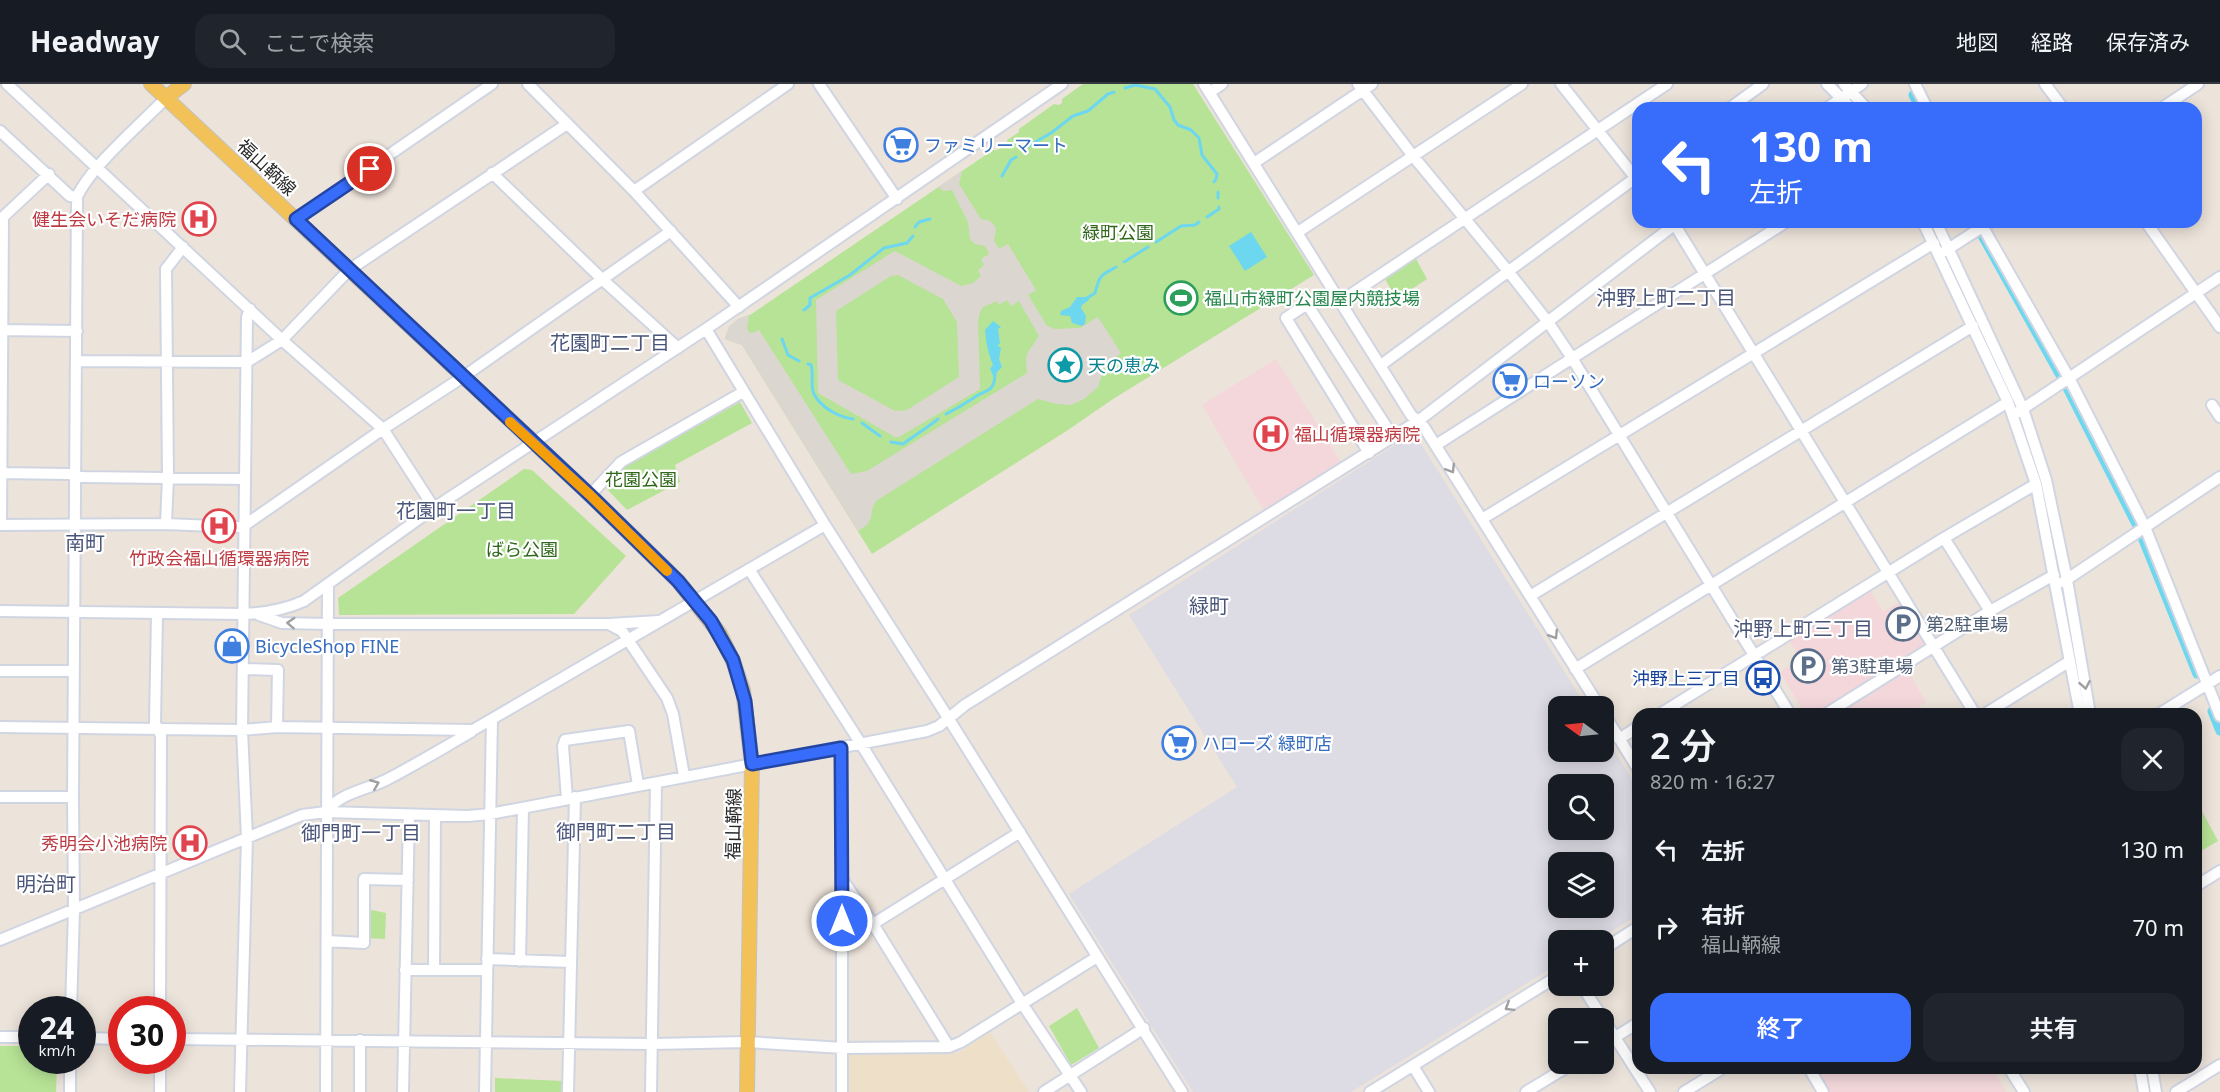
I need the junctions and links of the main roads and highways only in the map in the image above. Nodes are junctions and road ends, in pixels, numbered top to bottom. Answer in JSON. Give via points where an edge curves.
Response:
{"nodes":[{"id":1,"x":152,"y":84,"type":"edge"},
{"id":2,"x":184,"y":84,"type":"edge"},
{"id":3,"x":167,"y":97,"type":"junction"},
{"id":4,"x":747,"y":1092,"type":"edge"}],
"edges":[{"from":1,"to":3,"type":"main road","name":"福山鞆線"},
{"from":2,"to":3,"type":"main road"},
{"from":3,"to":4,"type":"main road","name":"福山鞆線","via":[[590,495],[678,581],[720,634],[736,667],[745,701],[752,764]]}]}
